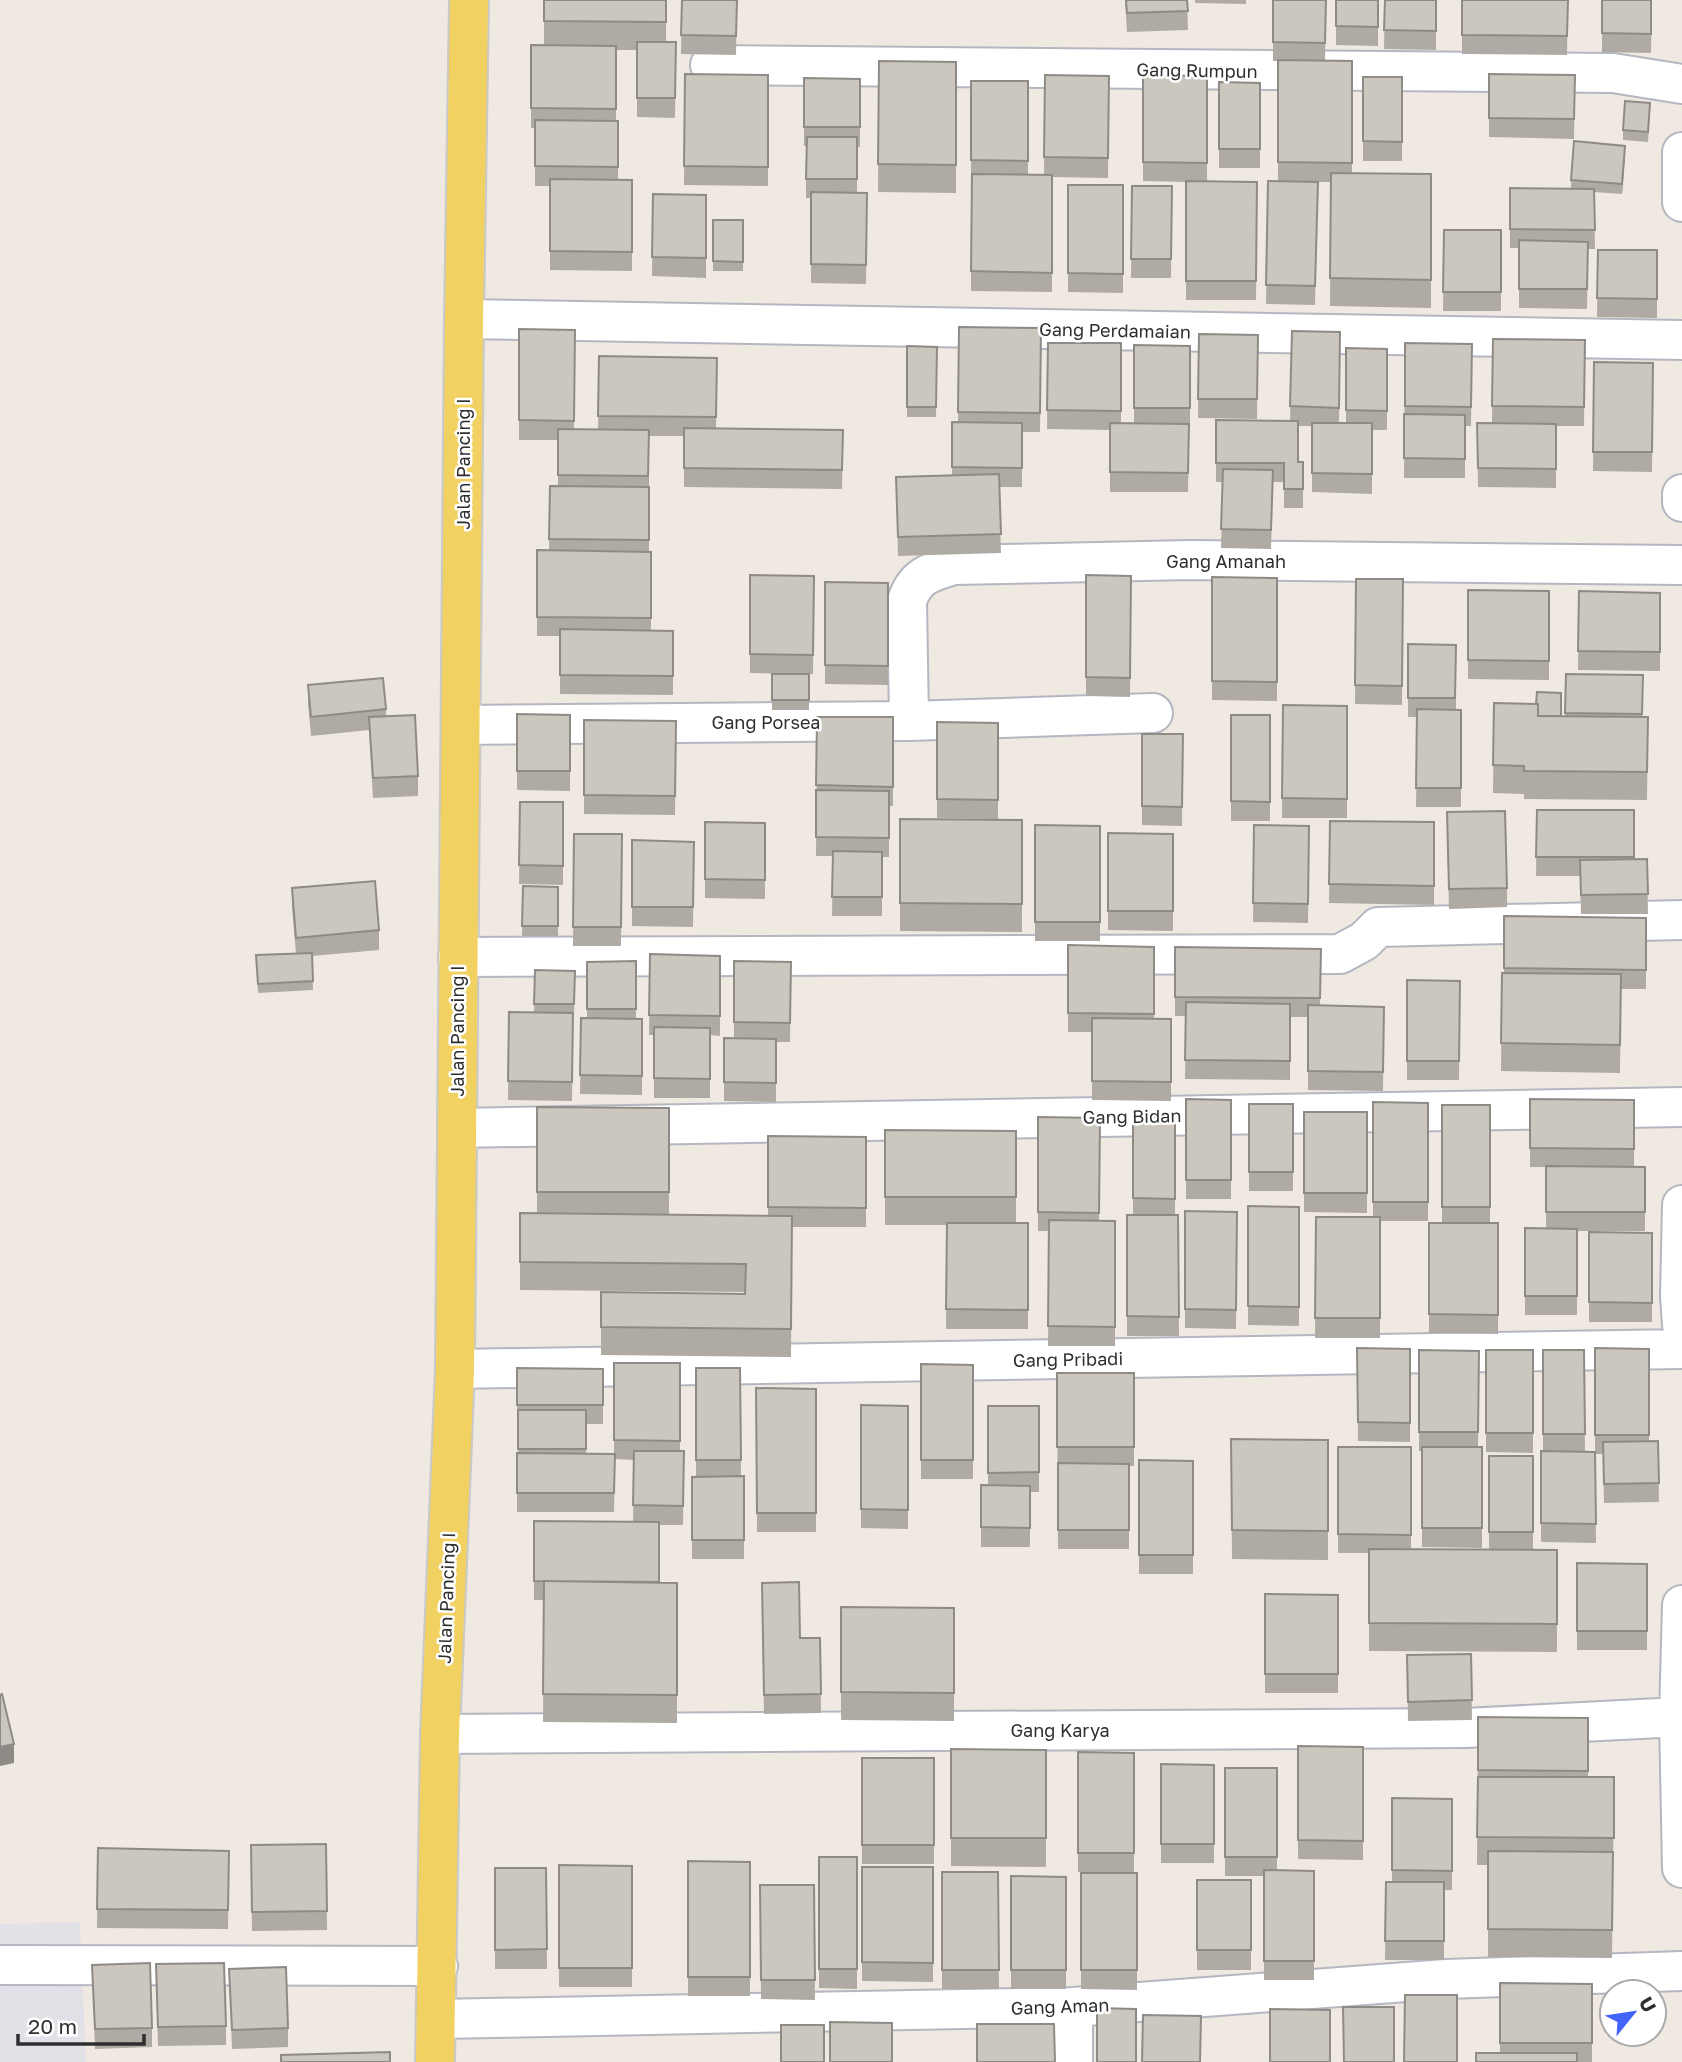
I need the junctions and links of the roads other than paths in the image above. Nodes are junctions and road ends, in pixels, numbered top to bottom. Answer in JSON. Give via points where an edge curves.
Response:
{"nodes":[{"id":1,"x":470,"y":0,"type":"edge"},
{"id":2,"x":710,"y":65,"type":"dead end"},
{"id":3,"x":1682,"y":85,"type":"edge"},
{"id":4,"x":1682,"y":152,"type":"edge"},
{"id":5,"x":1682,"y":161,"type":"edge"},
{"id":6,"x":1682,"y":202,"type":"edge"},
{"id":7,"x":464,"y":319,"type":"junction"},
{"id":8,"x":1682,"y":340,"type":"edge"},
{"id":9,"x":1682,"y":494,"type":"edge"},
{"id":10,"x":1682,"y":502,"type":"edge"},
{"id":11,"x":1682,"y":565,"type":"edge"},
{"id":12,"x":1153,"y":713,"type":"dead end"},
{"id":13,"x":909,"y":721,"type":"junction"},
{"id":14,"x":462,"y":724,"type":"junction"},
{"id":15,"x":1682,"y":920,"type":"edge"},
{"id":16,"x":458,"y":957,"type":"junction"},
{"id":17,"x":1682,"y":1107,"type":"edge"},
{"id":18,"x":457,"y":1128,"type":"junction"},
{"id":19,"x":1682,"y":1205,"type":"edge"},
{"id":20,"x":1681,"y":1306,"type":"edge"},
{"id":21,"x":1682,"y":1349,"type":"edge"},
{"id":22,"x":455,"y":1369,"type":"junction"},
{"id":23,"x":1682,"y":1605,"type":"edge"},
{"id":24,"x":440,"y":1734,"type":"junction"},
{"id":25,"x":1680,"y":1742,"type":"edge"},
{"id":26,"x":1682,"y":1868,"type":"edge"},
{"id":27,"x":0,"y":1965,"type":"edge"},
{"id":28,"x":438,"y":1966,"type":"junction"},
{"id":29,"x":1682,"y":1971,"type":"edge"},
{"id":30,"x":1073,"y":2007,"type":"junction"},
{"id":31,"x":437,"y":2019,"type":"junction"},
{"id":32,"x":435,"y":2062,"type":"edge"},
{"id":33,"x":1073,"y":2062,"type":"edge"}],
"edges":[{"from":1,"to":7,"type":"main road","name":"Jalan Pancing I"},
{"from":2,"to":3,"type":"street","name":"Gang Rumpun","via":[[1613,73]]},
{"from":4,"to":5,"type":"street"},
{"from":5,"to":6,"type":"street"},
{"from":7,"to":8,"type":"street","name":"Gang Perdamaian"},
{"from":7,"to":14,"type":"main road","name":"Jalan Pancing I"},
{"from":9,"to":10,"type":"street"},
{"from":11,"to":13,"type":"street","name":"Gang Amanah","via":[[1190,560],[954,565],[929,573],[909,594]]},
{"from":12,"to":13,"type":"street","name":"Gang Porsea"},
{"from":13,"to":14,"type":"street","name":"Gang Porsea"},
{"from":14,"to":16,"type":"main road","name":"Jalan Pancing I"},
{"from":15,"to":16,"type":"street","via":[[1378,927],[1340,954]]},
{"from":16,"to":18,"type":"main road","name":"Jalan Pancing I"},
{"from":17,"to":18,"type":"street","name":"Gang Bidan"},
{"from":18,"to":22,"type":"main road","name":"Jalan Pancing I"},
{"from":19,"to":20,"type":"street"},
{"from":21,"to":22,"type":"street","name":"Gang Pribadi"},
{"from":22,"to":24,"type":"main road","name":"Jalan Pancing I"},
{"from":23,"to":25,"type":"street"},
{"from":24,"to":25,"type":"street","name":"Gang Karya","via":[[1466,1728]]},
{"from":24,"to":28,"type":"main road","name":"Jalan Pancing I"},
{"from":25,"to":26,"type":"street"},
{"from":27,"to":28,"type":"street"},
{"from":28,"to":31,"type":"main road","name":"Jalan Pancing I"},
{"from":29,"to":30,"type":"street","name":"Gang Aman","via":[[1446,1979]]},
{"from":30,"to":31,"type":"street","name":"Gang Aman"},
{"from":30,"to":33,"type":"street"},
{"from":31,"to":32,"type":"main road","name":"Jalan Pancing I"}]}
